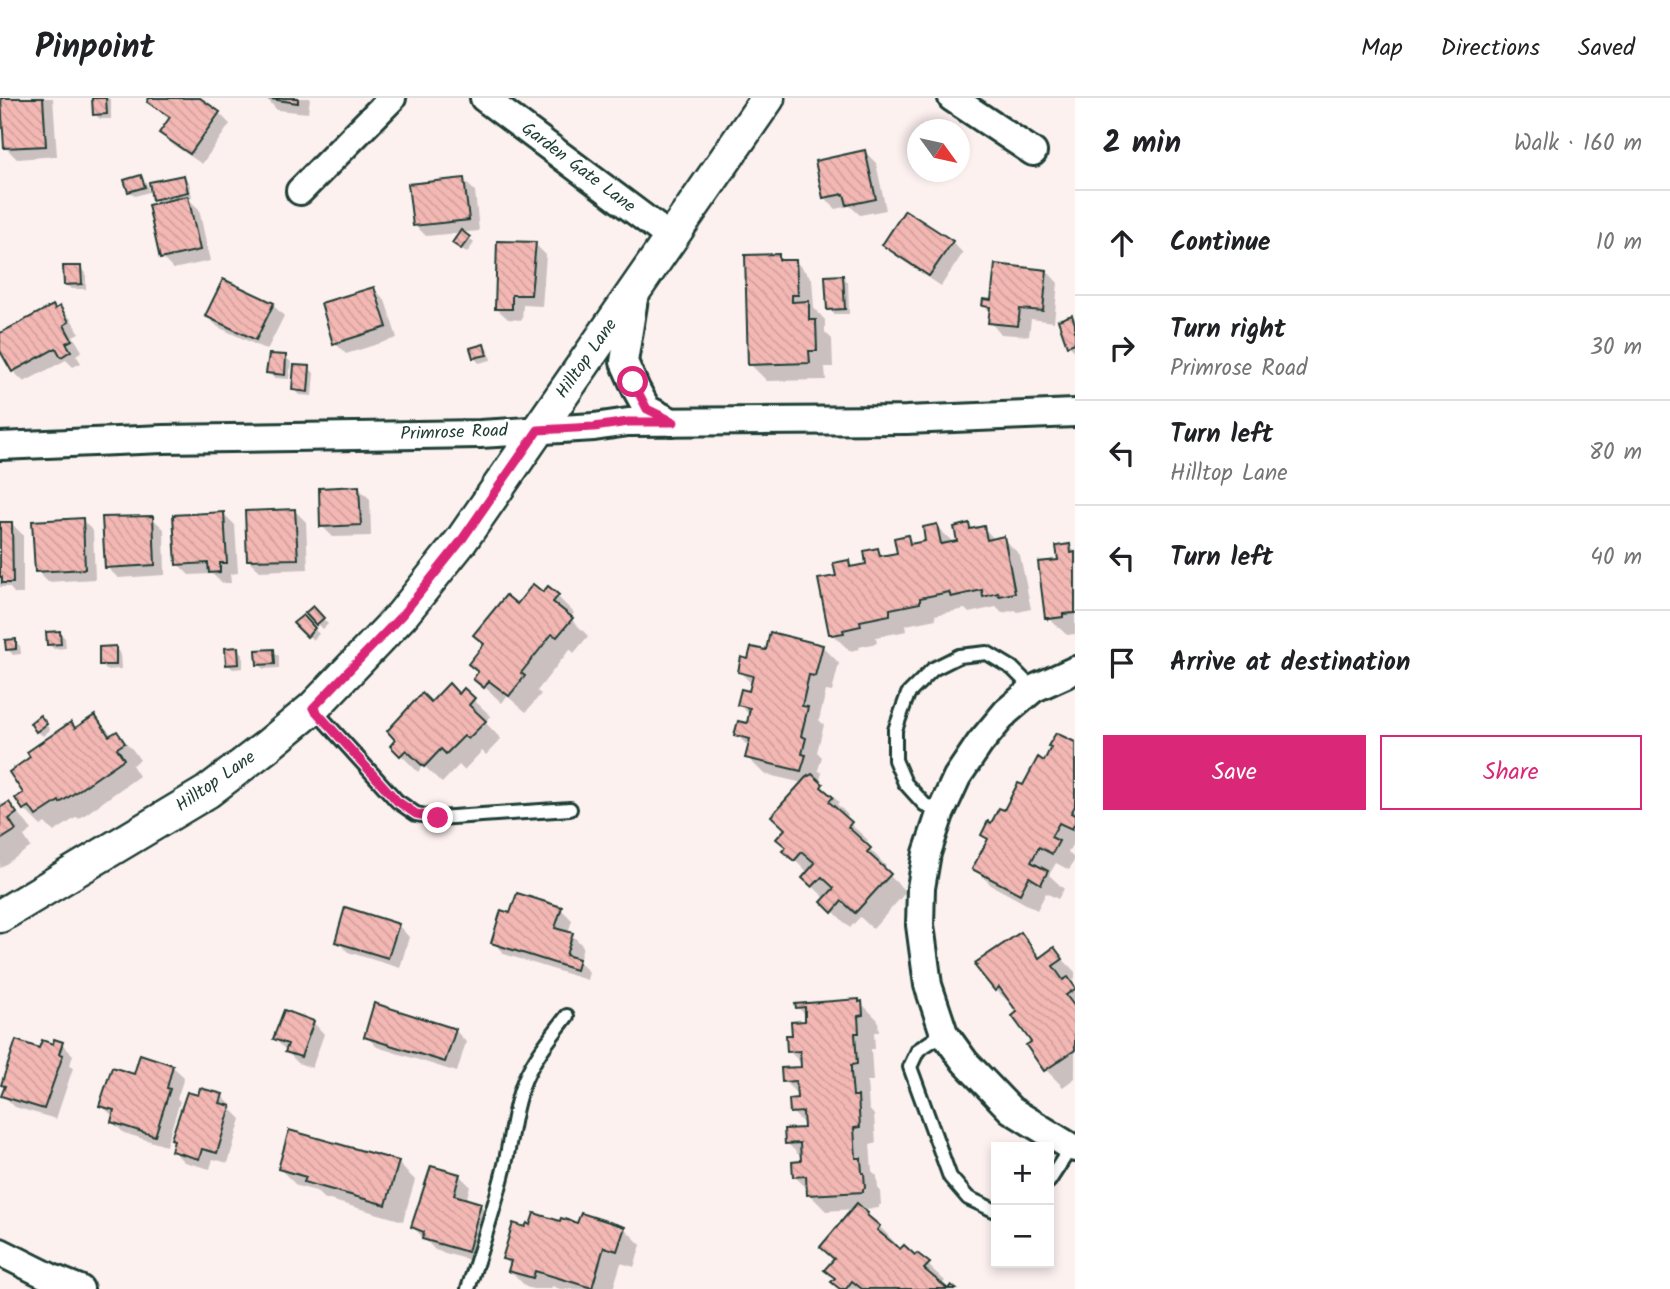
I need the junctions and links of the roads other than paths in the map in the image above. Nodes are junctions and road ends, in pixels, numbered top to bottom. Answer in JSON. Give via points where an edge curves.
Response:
{"nodes":[{"id":1,"x":392,"y":98,"type":"edge"},
{"id":2,"x":484,"y":98,"type":"edge"},
{"id":3,"x":768,"y":98,"type":"edge"},
{"id":4,"x":952,"y":98,"type":"edge"},
{"id":5,"x":1033,"y":152,"type":"dead end"},
{"id":6,"x":300,"y":191,"type":"dead end"},
{"id":7,"x":671,"y":238,"type":"junction"},
{"id":8,"x":635,"y":291,"type":"junction"},
{"id":9,"x":1075,"y":413,"type":"edge"},
{"id":10,"x":674,"y":422,"type":"junction"},
{"id":11,"x":538,"y":430,"type":"junction"},
{"id":12,"x":0,"y":446,"type":"edge"},
{"id":13,"x":1075,"y":670,"type":"edge"},
{"id":14,"x":1033,"y":689,"type":"junction"},
{"id":15,"x":313,"y":708,"type":"junction"},
{"id":16,"x":570,"y":809,"type":"dead end"},
{"id":17,"x":940,"y":814,"type":"junction"},
{"id":18,"x":0,"y":916,"type":"edge"},
{"id":19,"x":567,"y":1016,"type":"dead end"},
{"id":20,"x":944,"y":1033,"type":"junction"},
{"id":21,"x":1073,"y":1147,"type":"edge"},
{"id":22,"x":1054,"y":1174,"type":"edge"},
{"id":23,"x":991,"y":1209,"type":"edge"},
{"id":24,"x":0,"y":1252,"type":"edge"},
{"id":25,"x":80,"y":1289,"type":"edge"},
{"id":26,"x":468,"y":1289,"type":"edge"}],
"edges":[{"from":1,"to":6,"type":"street"},
{"from":2,"to":7,"type":"street","name":"Garden Gate Lane"},
{"from":3,"to":7,"type":"street","name":"Hilltop Lane"},
{"from":4,"to":5,"type":"street"},
{"from":7,"to":8,"type":"street","name":"Hilltop Lane"},
{"from":8,"to":10,"type":"street","via":[[624,362],[647,409]]},
{"from":8,"to":11,"type":"street","name":"Hilltop Lane"},
{"from":9,"to":10,"type":"street","name":"Primrose Road"},
{"from":10,"to":11,"type":"street","name":"Primrose Road"},
{"from":11,"to":12,"type":"street","name":"Primrose Road"},
{"from":11,"to":15,"type":"street","name":"Hilltop Lane","via":[[461,541],[402,615]]},
{"from":13,"to":14,"type":"street"},
{"from":14,"to":17,"type":"street","via":[[981,743],[957,777]]},
{"from":14,"to":17,"type":"lane","via":[[1012,667],[987,653],[959,656],[933,669],[908,694],[895,730],[895,760],[905,783]]},
{"from":15,"to":16,"type":"lane","via":[[397,801],[416,814],[438,818]]},
{"from":15,"to":18,"type":"street","name":"Hilltop Lane","via":[[207,792]]},
{"from":17,"to":20,"type":"street","via":[[927,853],[920,925],[928,985]]},
{"from":19,"to":26,"type":"lane","via":[[525,1080]]},
{"from":20,"to":21,"type":"street","via":[[1011,1110]]},
{"from":20,"to":23,"type":"lane","via":[[918,1050],[910,1066],[950,1177],[968,1198]]},
{"from":21,"to":22,"type":"lane"},
{"from":24,"to":25,"type":"street"}]}
